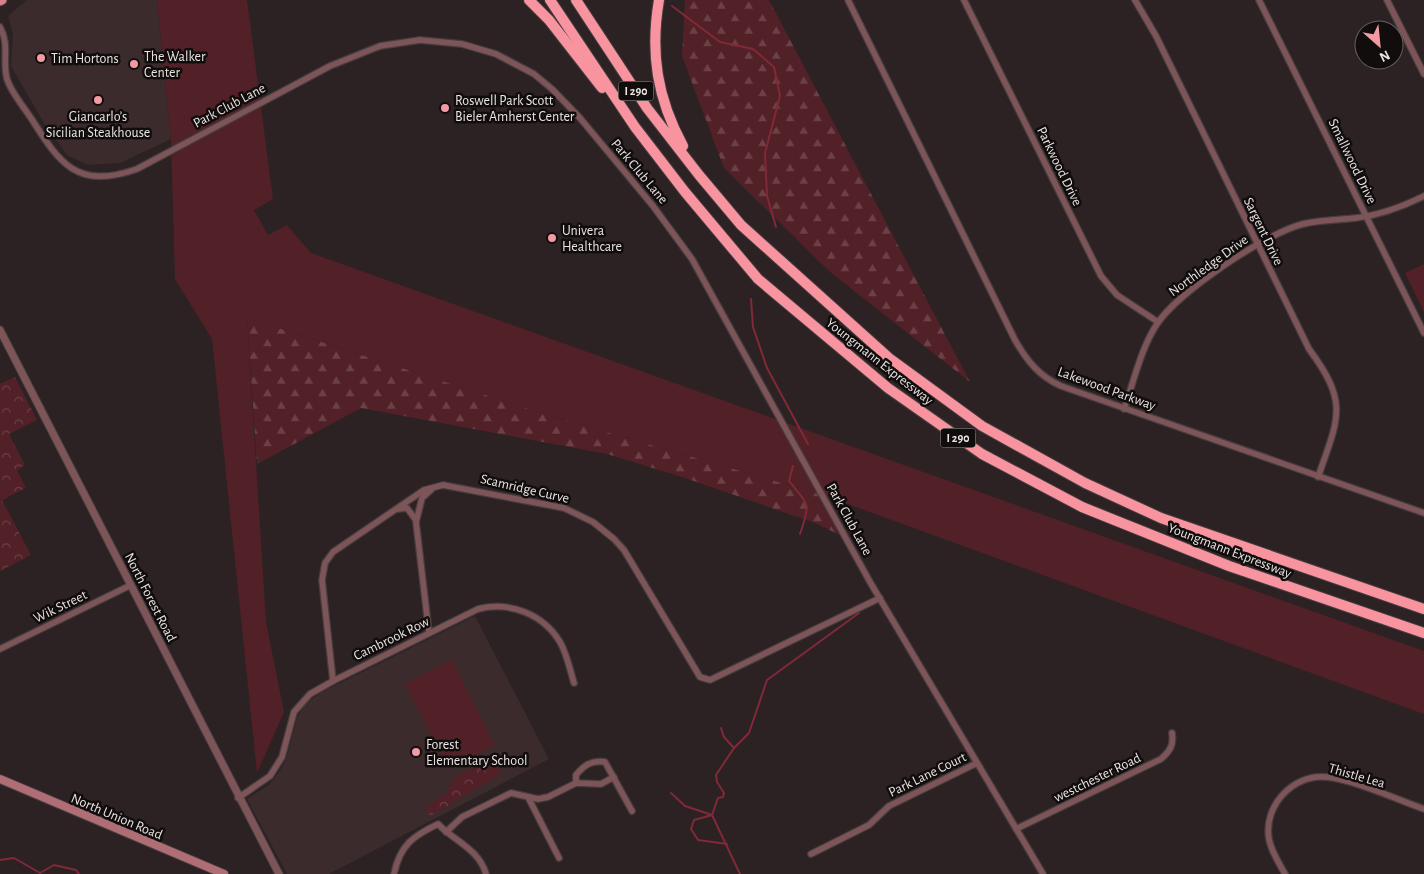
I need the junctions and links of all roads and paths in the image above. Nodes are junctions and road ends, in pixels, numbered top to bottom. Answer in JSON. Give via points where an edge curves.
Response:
{"nodes":[{"id":1,"x":529,"y":0,"type":"edge"},
{"id":2,"x":550,"y":0,"type":"edge"},
{"id":3,"x":576,"y":0,"type":"edge"},
{"id":4,"x":660,"y":0,"type":"edge"},
{"id":5,"x":848,"y":0,"type":"edge"},
{"id":6,"x":964,"y":0,"type":"edge"},
{"id":7,"x":1135,"y":0,"type":"edge"},
{"id":8,"x":1259,"y":0,"type":"edge"},
{"id":9,"x":1387,"y":0,"type":"edge"},
{"id":10,"x":0,"y":27,"type":"edge"},
{"id":11,"x":1424,"y":74,"type":"edge"},
{"id":12,"x":635,"y":127,"type":"junction"},
{"id":13,"x":699,"y":175,"type":"junction"},
{"id":14,"x":1424,"y":196,"type":"edge"},
{"id":15,"x":1366,"y":216,"type":"junction"},
{"id":16,"x":1257,"y":244,"type":"junction"},
{"id":17,"x":1158,"y":322,"type":"junction"},
{"id":18,"x":0,"y":330,"type":"edge"},
{"id":19,"x":1424,"y":333,"type":"edge"},
{"id":20,"x":1124,"y":409,"type":"junction"},
{"id":21,"x":1318,"y":476,"type":"junction"},
{"id":22,"x":440,"y":485,"type":"junction"},
{"id":23,"x":396,"y":509,"type":"junction"},
{"id":24,"x":1424,"y":513,"type":"edge"},
{"id":25,"x":416,"y":522,"type":"junction"},
{"id":26,"x":131,"y":585,"type":"junction"},
{"id":27,"x":880,"y":598,"type":"junction"},
{"id":28,"x":1424,"y":609,"type":"edge"},
{"id":29,"x":429,"y":633,"type":"junction"},
{"id":30,"x":1424,"y":634,"type":"edge"},
{"id":31,"x":0,"y":649,"type":"edge"},
{"id":32,"x":333,"y":680,"type":"junction"},
{"id":33,"x":574,"y":683,"type":"dead end"},
{"id":34,"x":1172,"y":733,"type":"dead end"},
{"id":35,"x":977,"y":763,"type":"junction"},
{"id":36,"x":614,"y":777,"type":"junction"},
{"id":37,"x":0,"y":779,"type":"edge"},
{"id":38,"x":576,"y":783,"type":"junction"},
{"id":39,"x":528,"y":797,"type":"junction"},
{"id":40,"x":238,"y":798,"type":"junction"},
{"id":41,"x":1424,"y":809,"type":"edge"},
{"id":42,"x":632,"y":811,"type":"dead end"},
{"id":43,"x":1016,"y":829,"type":"junction"},
{"id":44,"x":446,"y":832,"type":"junction"},
{"id":45,"x":811,"y":854,"type":"dead end"},
{"id":46,"x":559,"y":858,"type":"dead end"},
{"id":47,"x":224,"y":874,"type":"edge"},
{"id":48,"x":279,"y":874,"type":"edge"},
{"id":49,"x":394,"y":874,"type":"edge"},
{"id":50,"x":486,"y":874,"type":"edge"},
{"id":51,"x":1043,"y":874,"type":"edge"},
{"id":52,"x":1285,"y":874,"type":"edge"}],
"edges":[{"from":1,"to":12,"type":"highway","via":[[549,20]]},
{"from":2,"to":12,"type":"highway","name":"Youngmann Expressway","number":"I 290"},
{"from":3,"to":13,"type":"highway","name":"Youngmann Expressway","number":"I 290","via":[[648,108]]},
{"from":4,"to":13,"type":"highway","via":[[654,43],[656,70],[674,130]]},
{"from":5,"to":20,"type":"street","name":"Lakewood Parkway","via":[[1024,356],[1039,374],[1051,382]]},
{"from":6,"to":17,"type":"street","name":"Parkwood Drive","via":[[1101,276],[1117,295]]},
{"from":7,"to":16,"type":"street","name":"Sargent Drive"},
{"from":8,"to":15,"type":"street","name":"Smallwood Drive"},
{"from":9,"to":11,"type":"street"},
{"from":10,"to":27,"type":"street","name":"Park Club Lane","via":[[6,38],[4,65],[8,81],[40,132],[63,163],[79,173],[100,176],[137,169],[330,66],[380,46],[420,40],[462,44],[496,54],[534,74],[580,118],[692,259]]},
{"from":12,"to":30,"type":"highway","name":"Youngmann Expressway","number":"I 290","via":[[758,280],[888,388],[982,454],[1091,511],[1229,566]]},
{"from":13,"to":28,"type":"highway","name":"Youngmann Expressway","number":"I 290","via":[[741,225],[889,358],[982,426],[1085,483],[1161,518]]},
{"from":14,"to":15,"type":"street","name":"Northledge Drive","via":[[1394,210]]},
{"from":15,"to":16,"type":"street","name":"Northledge Drive","via":[[1301,224]]},
{"from":15,"to":19,"type":"street","name":"Smallwood Drive"},
{"from":16,"to":17,"type":"street","name":"Northledge Drive","via":[[1185,294]]},
{"from":16,"to":21,"type":"street","name":"Sargent Drive","via":[[1309,349],[1326,372],[1336,394],[1336,421]]},
{"from":17,"to":20,"type":"street","name":"Northledge Drive"},
{"from":18,"to":26,"type":"street","name":"North Forest Road"},
{"from":20,"to":21,"type":"street","name":"Lakewood Parkway"},
{"from":21,"to":24,"type":"street","name":"Lakewood Parkway"},
{"from":22,"to":23,"type":"street","name":"Scamridge Curve","via":[[424,490]]},
{"from":22,"to":25,"type":"street","via":[[422,498]]},
{"from":22,"to":27,"type":"street","name":"Scamridge Curve","via":[[558,507],[599,527],[614,539],[634,564],[700,677],[710,680]]},
{"from":23,"to":25,"type":"street","via":[[407,508]]},
{"from":23,"to":32,"type":"street","name":"Scamridge Curve","via":[[333,552],[325,563],[322,580]]},
{"from":25,"to":29,"type":"street"},
{"from":26,"to":31,"type":"street","name":"Wik Street"},
{"from":26,"to":40,"type":"street","name":"North Forest Road"},
{"from":27,"to":35,"type":"street","name":"Park Club Lane"},
{"from":29,"to":32,"type":"street","name":"Cambrook Row"},
{"from":29,"to":33,"type":"street","name":"Cambrook Row","via":[[487,606],[519,610],[537,618],[554,633]]},
{"from":32,"to":40,"type":"street","name":"Cambrook Row","via":[[310,694],[294,712],[282,758],[270,776]]},
{"from":34,"to":43,"type":"street","name":"westchester Road","via":[[1170,751],[1161,759]]},
{"from":35,"to":43,"type":"street","name":"Park Club Lane"},
{"from":35,"to":45,"type":"street","name":"Park Lane Court","via":[[889,806],[869,825]]},
{"from":36,"to":38,"type":"street","via":[[601,784]]},
{"from":36,"to":38,"type":"street","via":[[604,762],[594,760],[576,775]]},
{"from":36,"to":42,"type":"street"},
{"from":37,"to":47,"type":"main road","name":"North Union Road"},
{"from":38,"to":39,"type":"street","via":[[548,797]]},
{"from":39,"to":44,"type":"street","via":[[512,792],[462,817]]},
{"from":39,"to":46,"type":"street"},
{"from":40,"to":48,"type":"street","name":"North Forest Road"},
{"from":41,"to":52,"type":"street","name":"Thistle Lea","via":[[1333,778],[1315,777],[1297,783],[1277,802],[1270,827],[1269,840]]},
{"from":43,"to":51,"type":"street","name":"Park Club Lane"},
{"from":44,"to":49,"type":"street","via":[[438,824],[414,836],[397,859]]},
{"from":44,"to":50,"type":"street","via":[[467,846]]}]}
